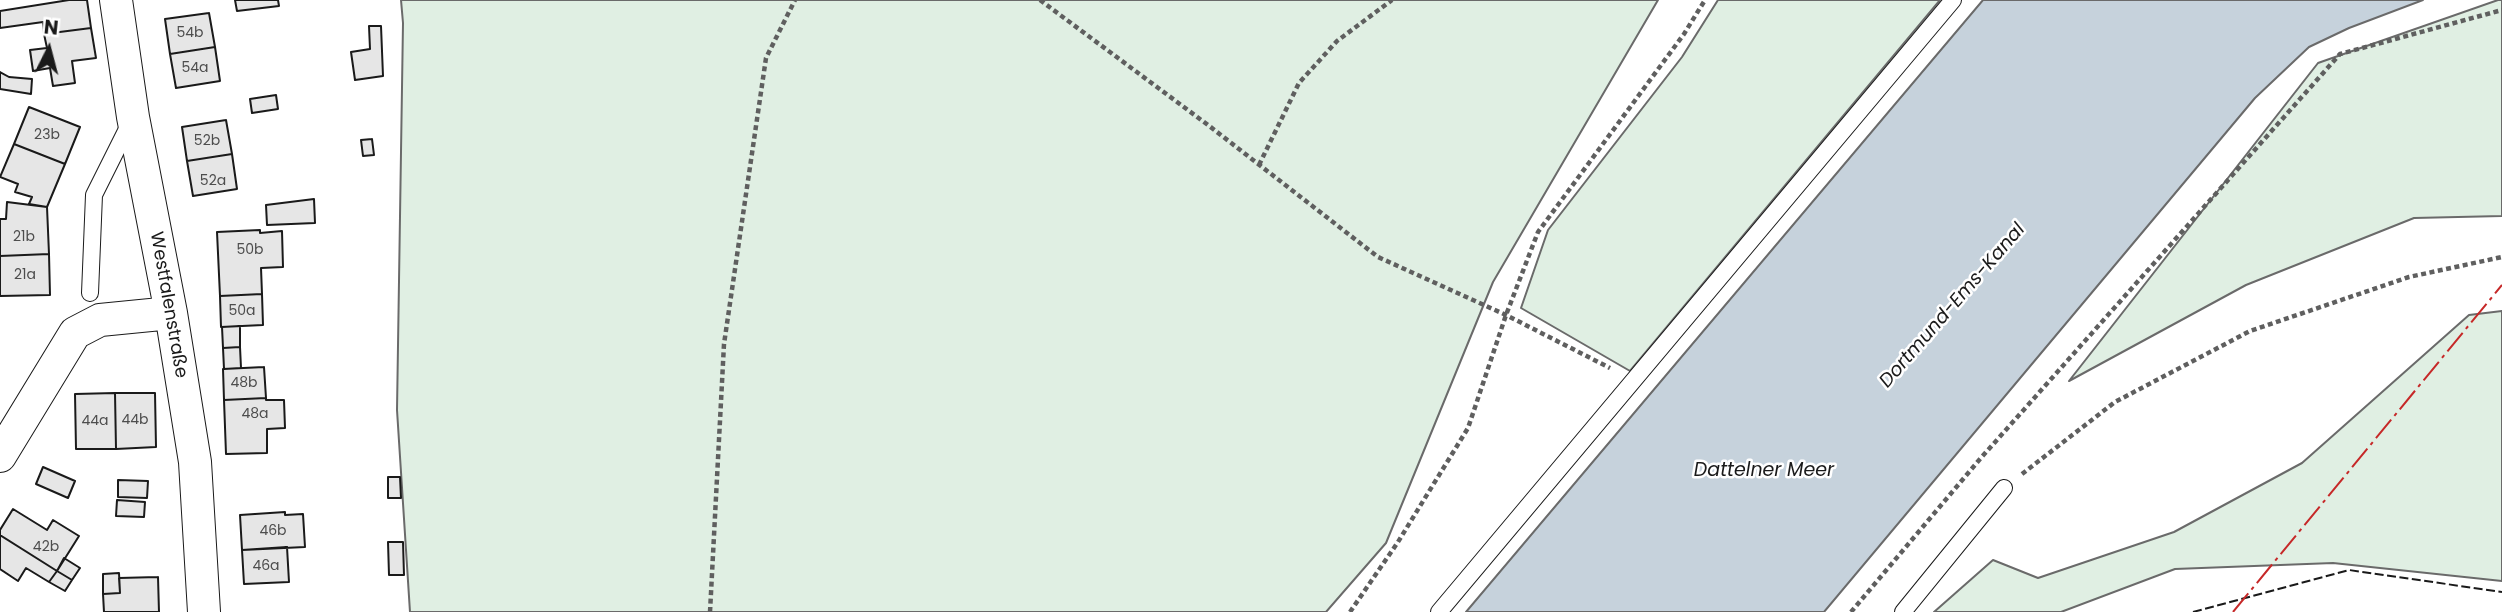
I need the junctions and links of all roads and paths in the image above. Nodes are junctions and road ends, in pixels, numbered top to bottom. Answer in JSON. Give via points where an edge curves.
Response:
{"nodes":[{"id":1,"x":116,"y":0,"type":"edge"},
{"id":2,"x":794,"y":0,"type":"edge"},
{"id":3,"x":1040,"y":0,"type":"edge"},
{"id":4,"x":1392,"y":0,"type":"edge"},
{"id":5,"x":1705,"y":0,"type":"edge"},
{"id":6,"x":1953,"y":0,"type":"edge"},
{"id":7,"x":2502,"y":10,"type":"edge"},
{"id":8,"x":133,"y":117,"type":"junction"},
{"id":9,"x":1259,"y":165,"type":"junction"},
{"id":10,"x":2502,"y":257,"type":"edge"},
{"id":11,"x":90,"y":293,"type":"dead end"},
{"id":12,"x":171,"y":313,"type":"junction"},
{"id":13,"x":1506,"y":315,"type":"junction"},
{"id":14,"x":1633,"y":380,"type":"junction"},
{"id":15,"x":0,"y":456,"type":"edge"},
{"id":16,"x":2004,"y":488,"type":"joint"},
{"id":17,"x":204,"y":612,"type":"edge"},
{"id":18,"x":710,"y":612,"type":"edge"},
{"id":19,"x":1350,"y":612,"type":"edge"},
{"id":20,"x":1439,"y":612,"type":"edge"},
{"id":21,"x":1850,"y":612,"type":"edge"},
{"id":22,"x":1903,"y":612,"type":"edge"}],
"edges":[{"from":1,"to":8,"type":"street","name":"Westfalenstraße"},
{"from":2,"to":18,"type":"path","via":[[766,58],[724,344]]},
{"from":3,"to":9,"type":"path"},
{"from":4,"to":9,"type":"path","via":[[1337,41],[1299,83]]},
{"from":5,"to":13,"type":"path","via":[[1538,232]]},
{"from":6,"to":14,"type":"lane"},
{"from":7,"to":21,"type":"path","via":[[2340,54]]},
{"from":8,"to":11,"type":"lane","via":[[94,194]]},
{"from":8,"to":12,"type":"street","name":"Westfalenstraße"},
{"from":9,"to":13,"type":"path","via":[[1378,257]]},
{"from":10,"to":16,"type":"path","via":[[2409,277],[2250,331],[2115,402]]},
{"from":12,"to":15,"type":"street","via":[[100,320],[75,333]]},
{"from":12,"to":17,"type":"street","name":"Westfalenstraße","via":[[195,462]]},
{"from":13,"to":14,"type":"path"},
{"from":13,"to":19,"type":"path","via":[[1468,428]]},
{"from":14,"to":20,"type":"lane"},
{"from":16,"to":22,"type":"lane"}]}
